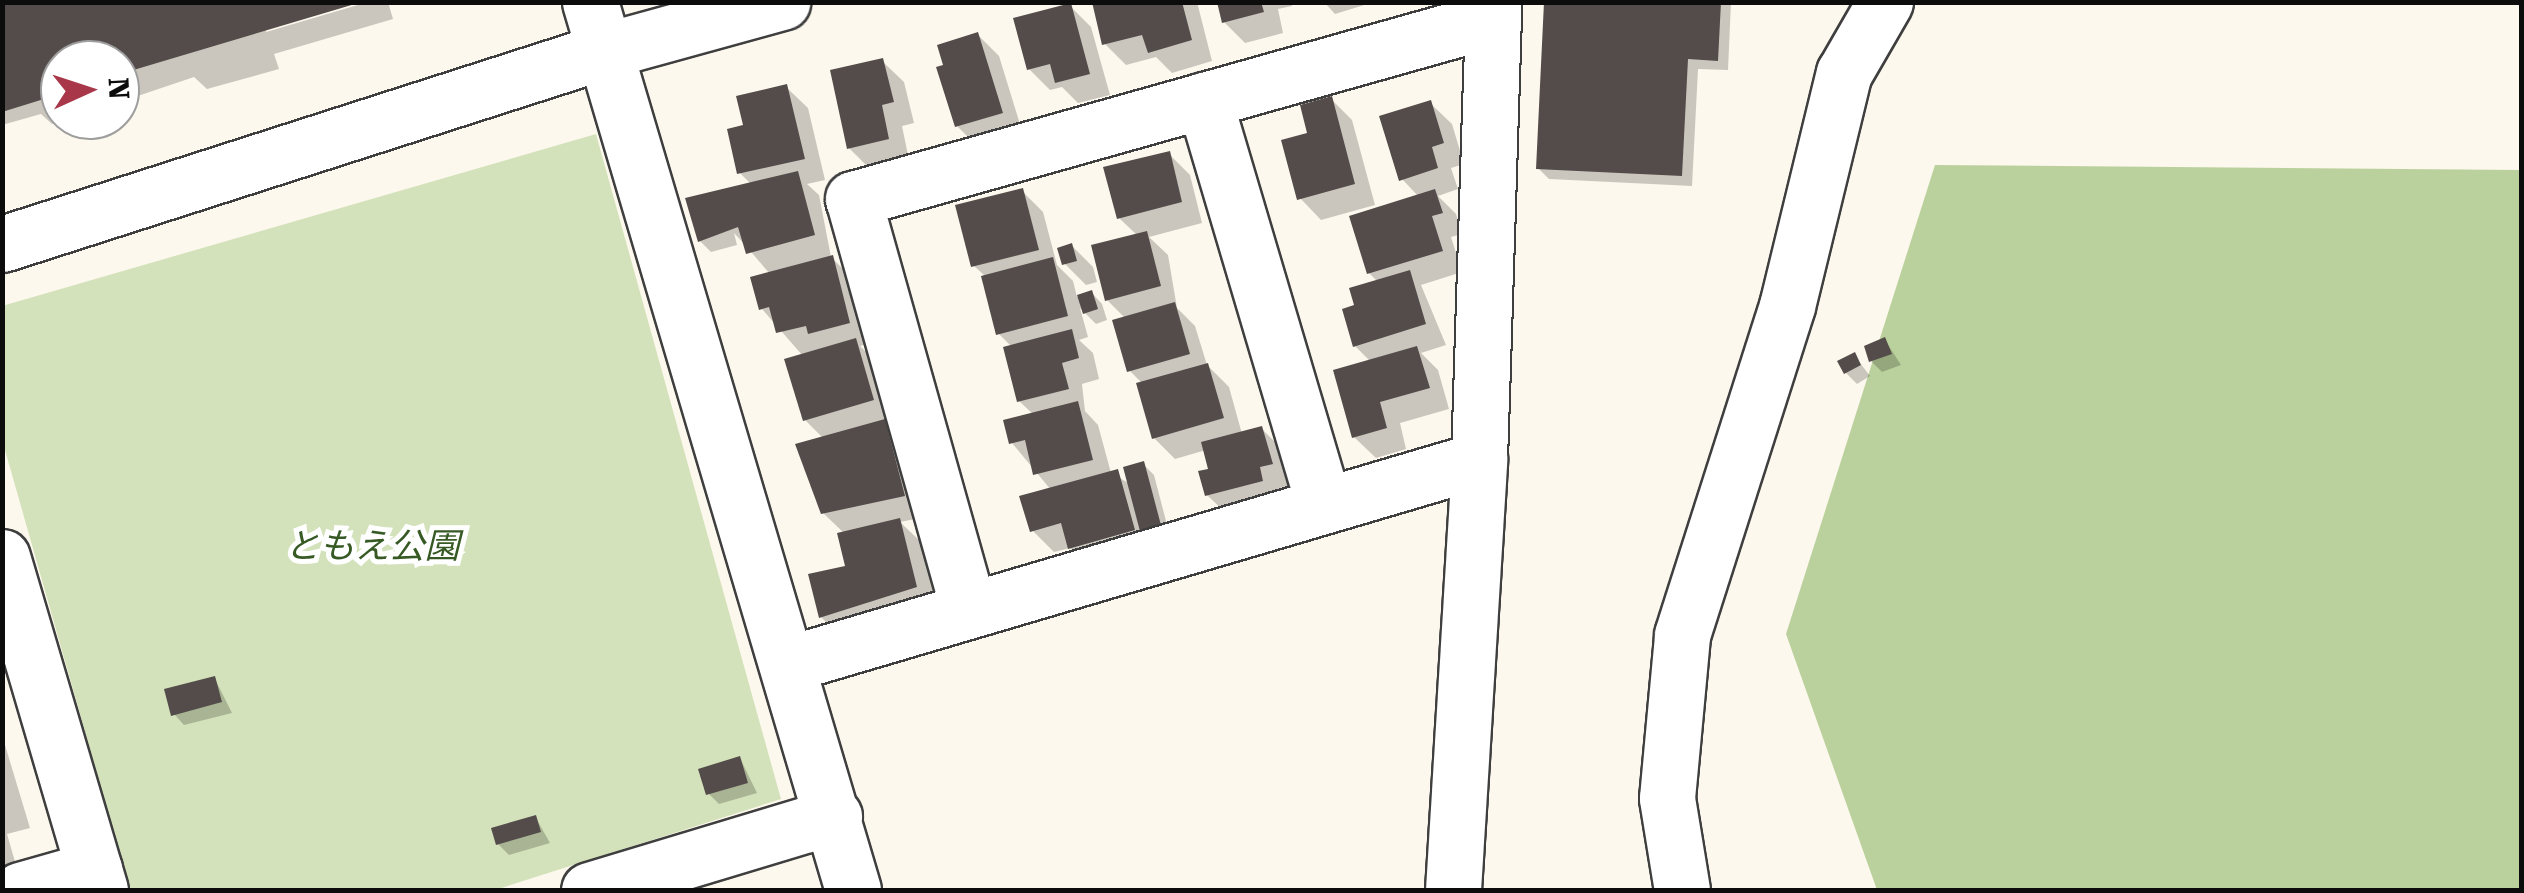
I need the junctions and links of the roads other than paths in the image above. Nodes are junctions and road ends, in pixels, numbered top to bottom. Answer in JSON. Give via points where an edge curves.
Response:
{"nodes":[{"id":1,"x":782,"y":2,"type":"edge"},
{"id":2,"x":1885,"y":2,"type":"edge"},
{"id":3,"x":1493,"y":11,"type":"edge"},
{"id":4,"x":597,"y":27,"type":"edge"},
{"id":5,"x":1204,"y":100,"type":"junction"},
{"id":6,"x":2,"y":244,"type":"edge"},
{"id":7,"x":1480,"y":460,"type":"junction"},
{"id":8,"x":1324,"y":505,"type":"junction"},
{"id":9,"x":2,"y":556,"type":"edge"},
{"id":10,"x":968,"y":607,"type":"junction"},
{"id":11,"x":788,"y":664,"type":"junction"},
{"id":12,"x":834,"y":816,"type":"junction"},
{"id":13,"x":97,"y":880,"type":"edge"},
{"id":14,"x":20,"y":890,"type":"edge"},
{"id":15,"x":589,"y":890,"type":"edge"},
{"id":16,"x":853,"y":890,"type":"edge"},
{"id":17,"x":1452,"y":890,"type":"edge"},
{"id":18,"x":1682,"y":890,"type":"edge"}],
"edges":[{"from":1,"to":4,"type":"street"},
{"from":2,"to":18,"type":"street","via":[[1844,73],[1787,306],[1682,635],[1668,798]]},
{"from":3,"to":5,"type":"street"},
{"from":3,"to":7,"type":"street"},
{"from":4,"to":6,"type":"street"},
{"from":4,"to":11,"type":"street"},
{"from":5,"to":8,"type":"street"},
{"from":5,"to":10,"type":"street","via":[[853,198]]},
{"from":7,"to":8,"type":"street"},
{"from":7,"to":17,"type":"street"},
{"from":8,"to":10,"type":"street"},
{"from":9,"to":13,"type":"street"},
{"from":10,"to":11,"type":"street"},
{"from":11,"to":12,"type":"street"},
{"from":12,"to":15,"type":"street"},
{"from":12,"to":16,"type":"street"},
{"from":13,"to":14,"type":"street"}]}
